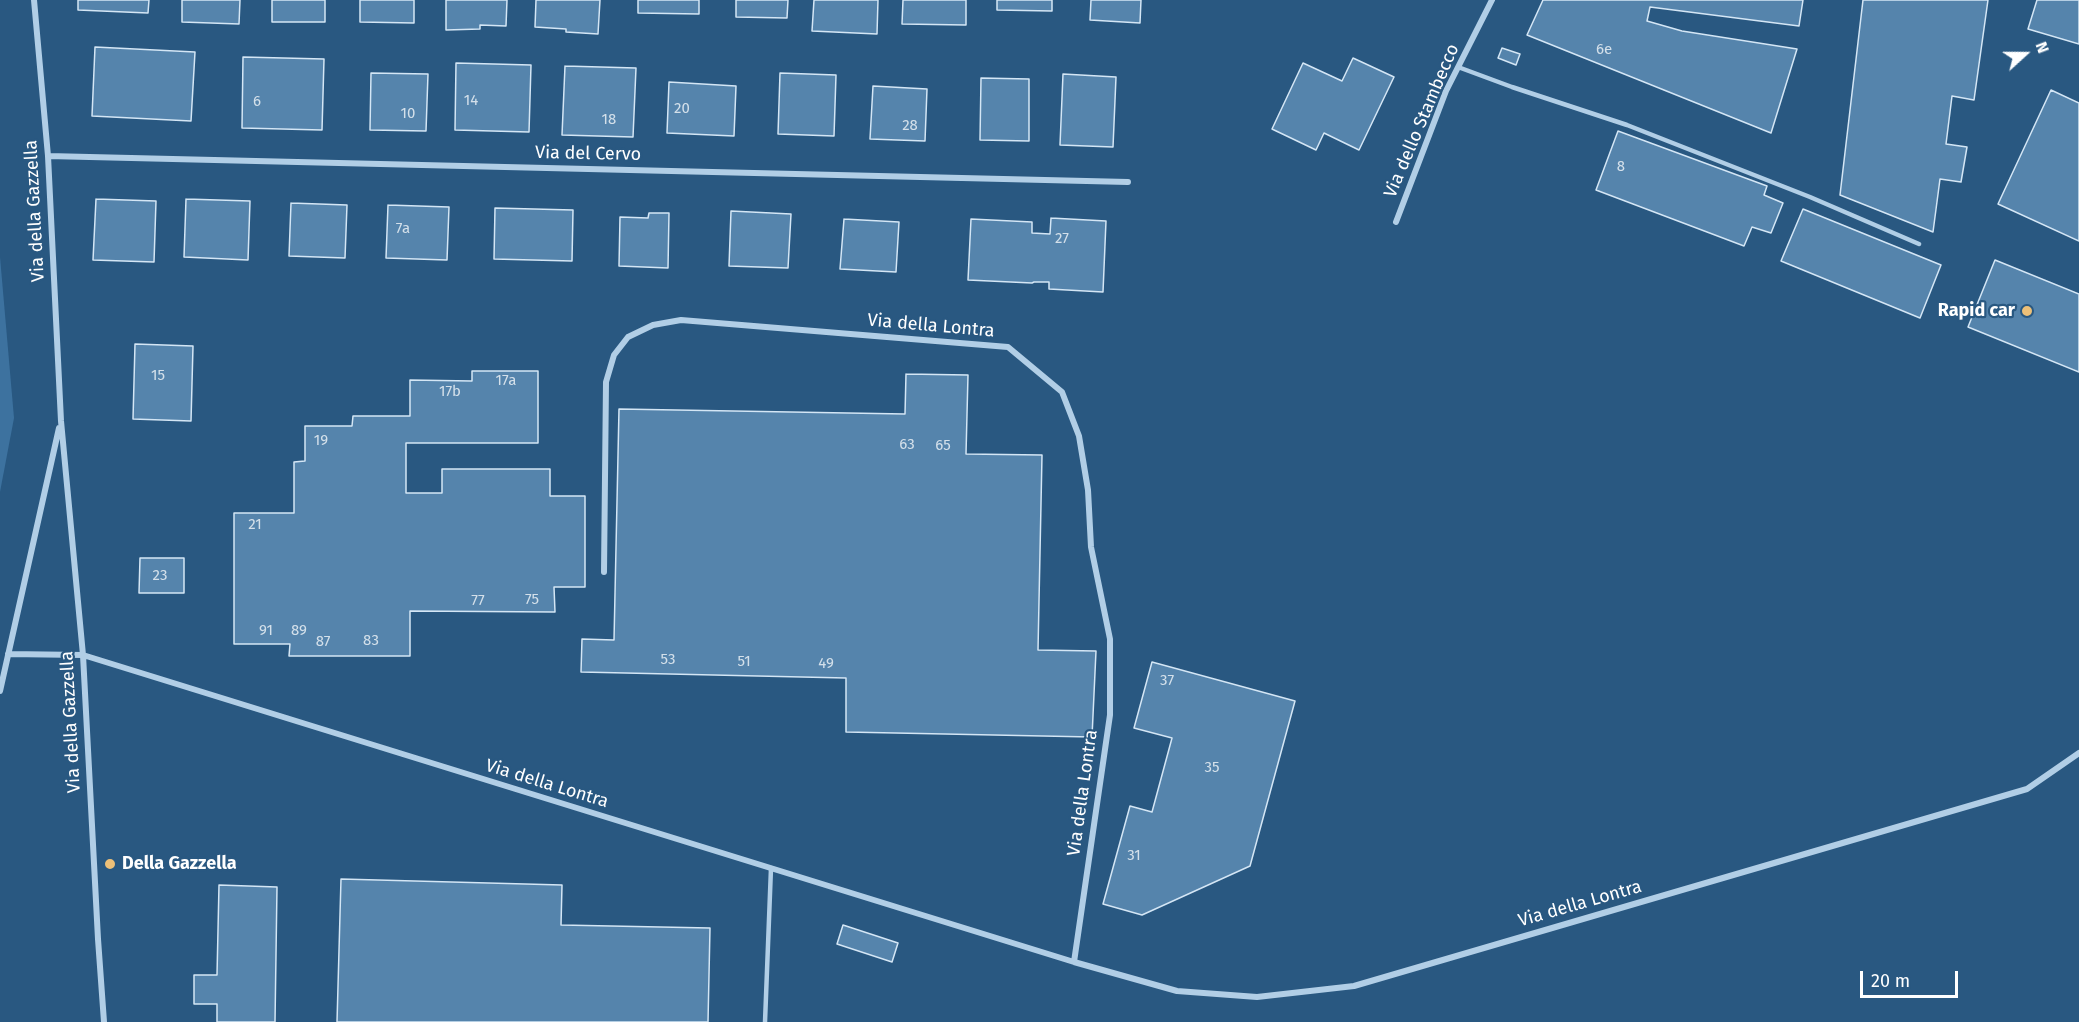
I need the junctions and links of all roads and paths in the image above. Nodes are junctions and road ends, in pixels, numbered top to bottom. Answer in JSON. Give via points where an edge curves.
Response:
{"nodes":[{"id":1,"x":34,"y":0,"type":"edge"},
{"id":2,"x":1492,"y":0,"type":"edge"},
{"id":3,"x":1458,"y":67,"type":"junction"},
{"id":4,"x":48,"y":156,"type":"junction"},
{"id":5,"x":1128,"y":182,"type":"dead end"},
{"id":6,"x":1396,"y":222,"type":"dead end"},
{"id":7,"x":1919,"y":244,"type":"dead end"},
{"id":8,"x":61,"y":421,"type":"junction"},
{"id":9,"x":604,"y":572,"type":"dead end"},
{"id":10,"x":8,"y":654,"type":"junction"},
{"id":11,"x":83,"y":656,"type":"junction"},
{"id":12,"x":0,"y":691,"type":"edge"},
{"id":13,"x":2079,"y":753,"type":"edge"},
{"id":14,"x":771,"y":868,"type":"junction"},
{"id":15,"x":1074,"y":962,"type":"junction"},
{"id":16,"x":104,"y":1022,"type":"edge"},
{"id":17,"x":765,"y":1022,"type":"edge"}],
"edges":[{"from":1,"to":4,"type":"street","name":"Via della Gazzella"},
{"from":2,"to":3,"type":"street","name":"Via dello Stambecco"},
{"from":3,"to":6,"type":"street","name":"Via dello Stambecco"},
{"from":3,"to":7,"type":"lane","via":[[1627,125]]},
{"from":4,"to":5,"type":"street","name":"Via del Cervo"},
{"from":4,"to":8,"type":"street","name":"Via della Gazzella"},
{"from":8,"to":10,"type":"street","name":"Via della Gazzella"},
{"from":8,"to":11,"type":"street","name":"Via della Gazzella"},
{"from":9,"to":15,"type":"street","name":"Via della Lontra","via":[[606,382],[614,355],[628,337],[653,325],[681,320],[1008,347],[1062,392],[1079,436],[1088,490],[1091,547],[1110,639],[1110,715]]},
{"from":10,"to":11,"type":"street","name":"Via della Lontra"},
{"from":10,"to":12,"type":"street","name":"Via della Gazzella"},
{"from":11,"to":14,"type":"street","name":"Via della Lontra"},
{"from":11,"to":16,"type":"street","name":"Via della Gazzella"},
{"from":13,"to":15,"type":"street","name":"Via della Lontra","via":[[2027,789],[1354,986],[1257,997],[1177,991]]},
{"from":14,"to":15,"type":"street","name":"Via della Lontra"},
{"from":14,"to":17,"type":"lane"}]}
